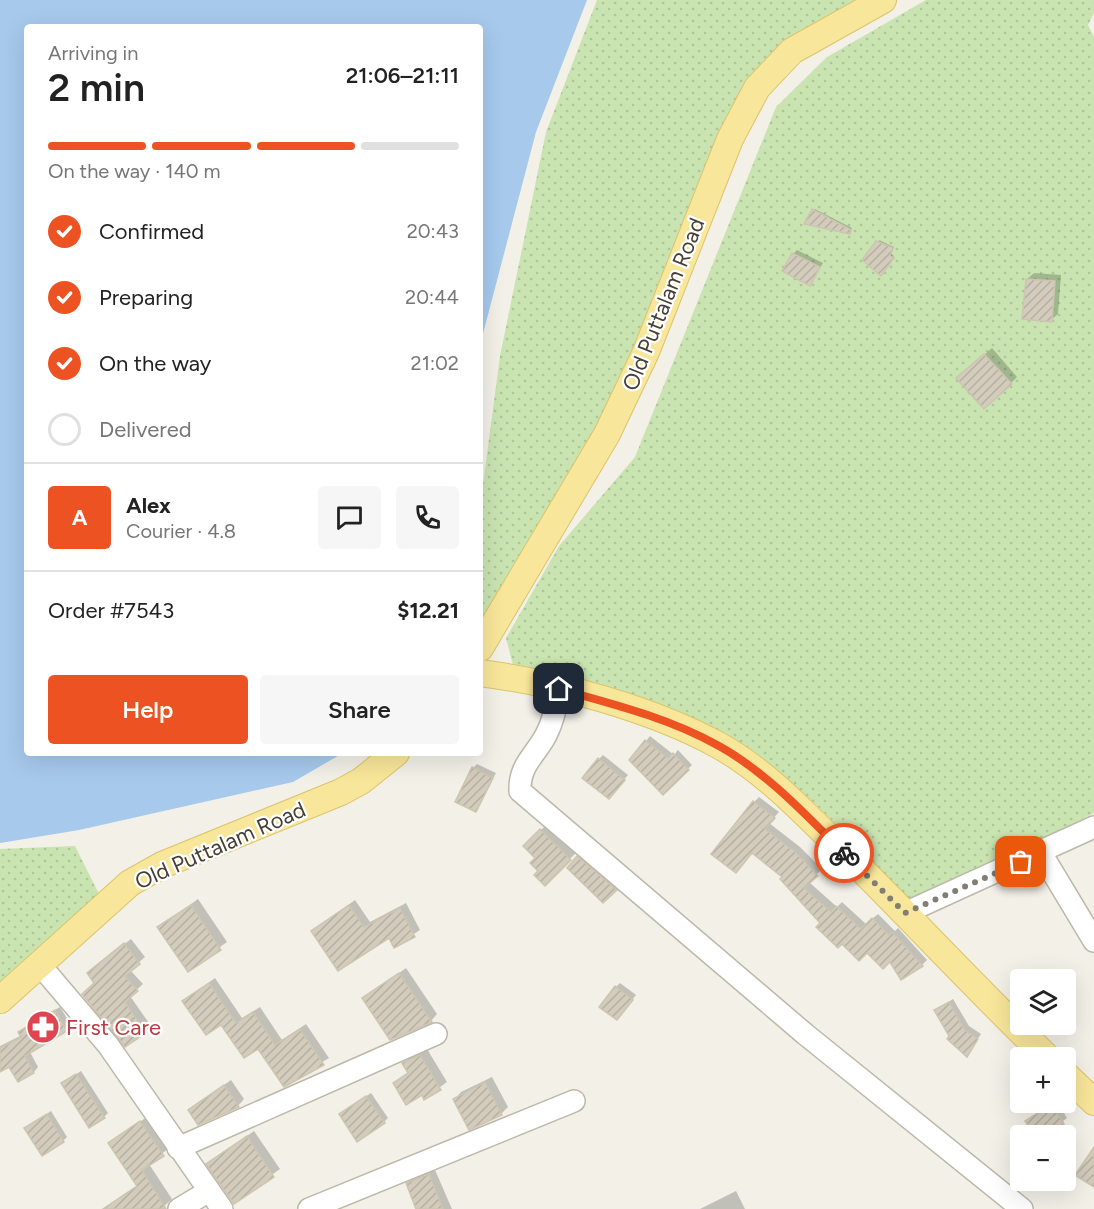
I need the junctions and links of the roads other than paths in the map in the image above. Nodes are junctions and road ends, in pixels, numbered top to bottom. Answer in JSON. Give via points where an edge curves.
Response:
{"nodes":[{"id":1,"x":883,"y":0,"type":"edge"},
{"id":2,"x":483,"y":643,"type":"edge"},
{"id":3,"x":483,"y":674,"type":"edge"},
{"id":4,"x":559,"y":689,"type":"junction"},
{"id":5,"x":392,"y":756,"type":"edge"},
{"id":6,"x":1094,"y":827,"type":"edge"},
{"id":7,"x":1041,"y":853,"type":"junction"},
{"id":8,"x":905,"y":913,"type":"junction"},
{"id":9,"x":1094,"y":941,"type":"edge"},
{"id":10,"x":40,"y":965,"type":"junction"},
{"id":11,"x":0,"y":1000,"type":"edge"},
{"id":12,"x":436,"y":1034,"type":"dead end"},
{"id":13,"x":1036,"y":1047,"type":"edge"},
{"id":14,"x":1076,"y":1085,"type":"edge"},
{"id":15,"x":574,"y":1101,"type":"dead end"},
{"id":16,"x":1094,"y":1102,"type":"edge"},
{"id":17,"x":178,"y":1148,"type":"junction"},
{"id":18,"x":209,"y":1191,"type":"junction"},
{"id":19,"x":179,"y":1209,"type":"edge"},
{"id":20,"x":222,"y":1209,"type":"edge"},
{"id":21,"x":309,"y":1209,"type":"edge"},
{"id":22,"x":1022,"y":1209,"type":"edge"}],
"edges":[{"from":1,"to":2,"type":"main road","name":"Old Puttalam Road","via":[[792,51],[757,88],[730,139],[646,352],[621,405],[573,494]]},
{"from":3,"to":4,"type":"main road"},
{"from":4,"to":8,"type":"main road","via":[[659,719],[733,754],[787,797]]},
{"from":4,"to":22,"type":"street","via":[[554,720],[519,776],[520,791],[805,1034]]},
{"from":5,"to":10,"type":"main road","name":"Old Puttalam Road","via":[[341,792],[162,865],[130,883]]},
{"from":6,"to":7,"type":"street"},
{"from":7,"to":8,"type":"street"},
{"from":7,"to":9,"type":"street"},
{"from":8,"to":13,"type":"main road"},
{"from":10,"to":11,"type":"main road","name":"Old Puttalam Road"},
{"from":10,"to":17,"type":"street","via":[[108,1046]]},
{"from":12,"to":17,"type":"street"},
{"from":14,"to":16,"type":"main road"},
{"from":15,"to":21,"type":"street"},
{"from":17,"to":18,"type":"street"},
{"from":18,"to":19,"type":"street"},
{"from":18,"to":20,"type":"street"}]}
